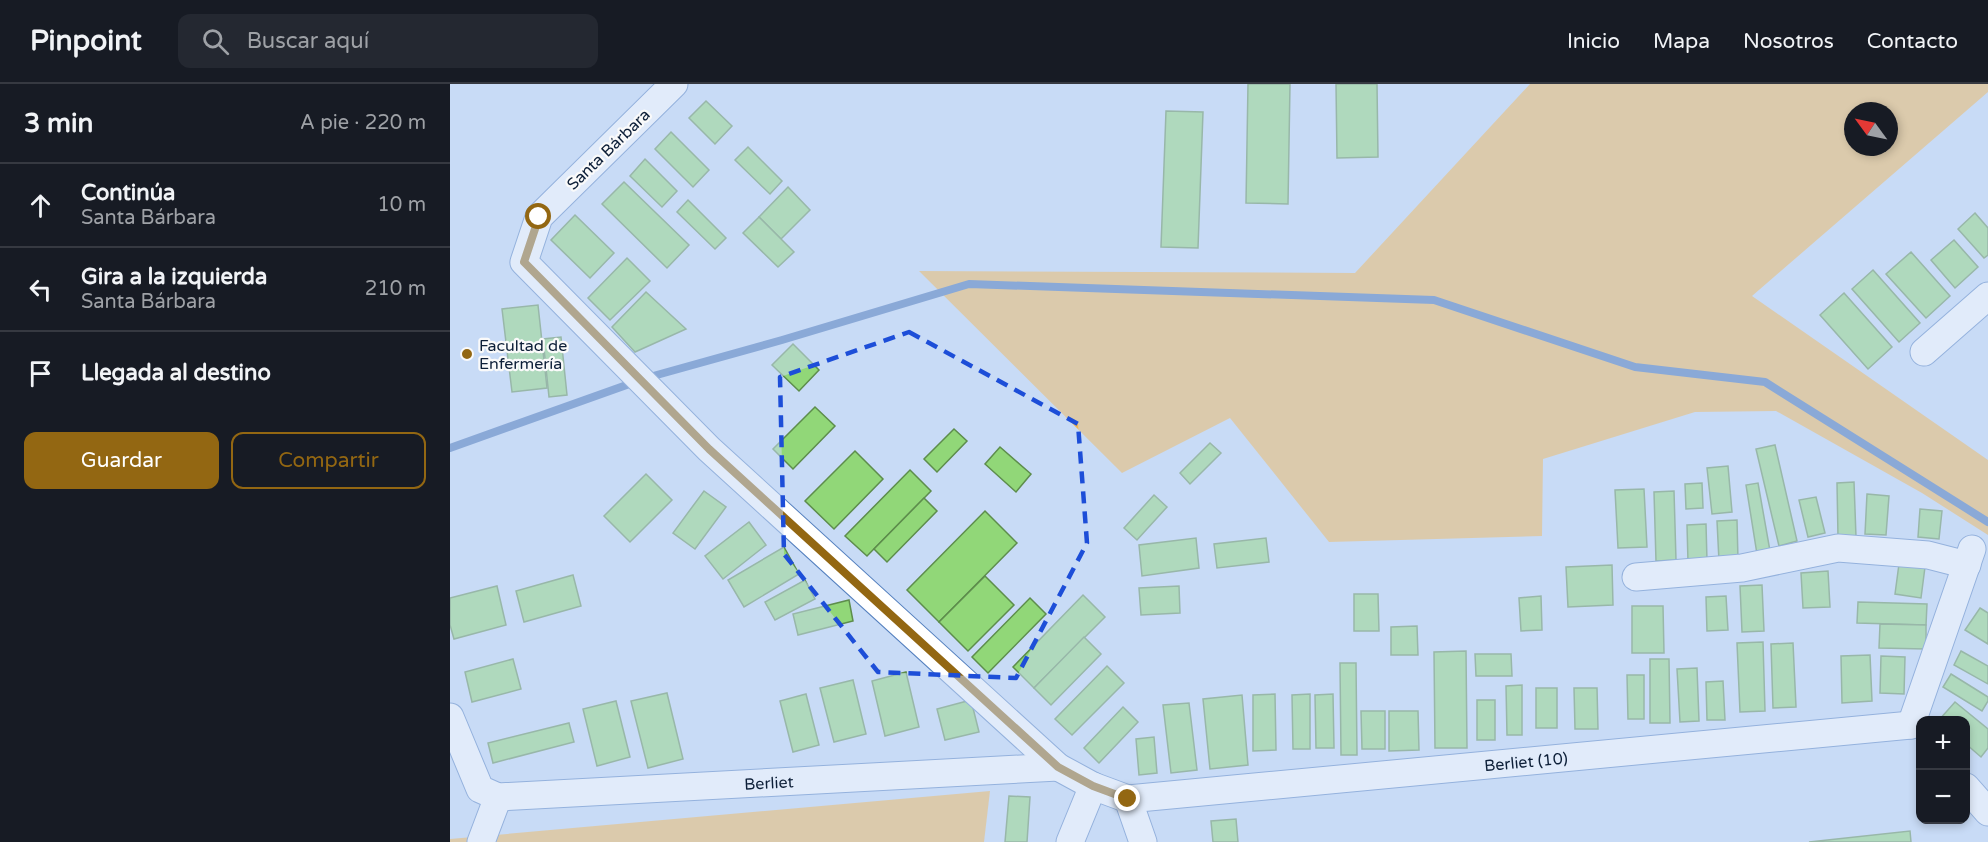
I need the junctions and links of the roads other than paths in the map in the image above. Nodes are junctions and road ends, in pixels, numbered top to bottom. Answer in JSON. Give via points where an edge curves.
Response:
{"nodes":[{"id":1,"x":674,"y":84,"type":"edge"},
{"id":2,"x":1988,"y":296,"type":"edge"},
{"id":3,"x":1924,"y":352,"type":"dead end"},
{"id":4,"x":1636,"y":578,"type":"dead end"},
{"id":5,"x":1921,"y":716,"type":"edge"},
{"id":6,"x":450,"y":717,"type":"edge"},
{"id":7,"x":1916,"y":731,"type":"edge"},
{"id":8,"x":1058,"y":767,"type":"junction"},
{"id":9,"x":1093,"y":786,"type":"junction"},
{"id":10,"x":1970,"y":792,"type":"edge"},
{"id":11,"x":489,"y":793,"type":"junction"},
{"id":12,"x":1128,"y":799,"type":"junction"},
{"id":13,"x":1988,"y":812,"type":"edge"},
{"id":14,"x":481,"y":842,"type":"edge"},
{"id":15,"x":1070,"y":842,"type":"edge"},
{"id":16,"x":1143,"y":842,"type":"edge"}],
"edges":[{"from":1,"to":8,"type":"street","name":"Santa Bárbara","via":[[539,217],[524,262],[709,449]]},
{"from":2,"to":3,"type":"street"},
{"from":4,"to":5,"type":"street","via":[[1742,568],[1838,548],[1970,557]]},
{"from":6,"to":11,"type":"street"},
{"from":7,"to":12,"type":"street","name":"Berliet (10)"},
{"from":8,"to":9,"type":"street","name":"Santa Bárbara"},
{"from":8,"to":11,"type":"street","name":"Berliet"},
{"from":9,"to":12,"type":"street","name":"Santa Bárbara"},
{"from":9,"to":15,"type":"street"},
{"from":10,"to":13,"type":"street"},
{"from":11,"to":14,"type":"street"},
{"from":12,"to":16,"type":"street"}]}
